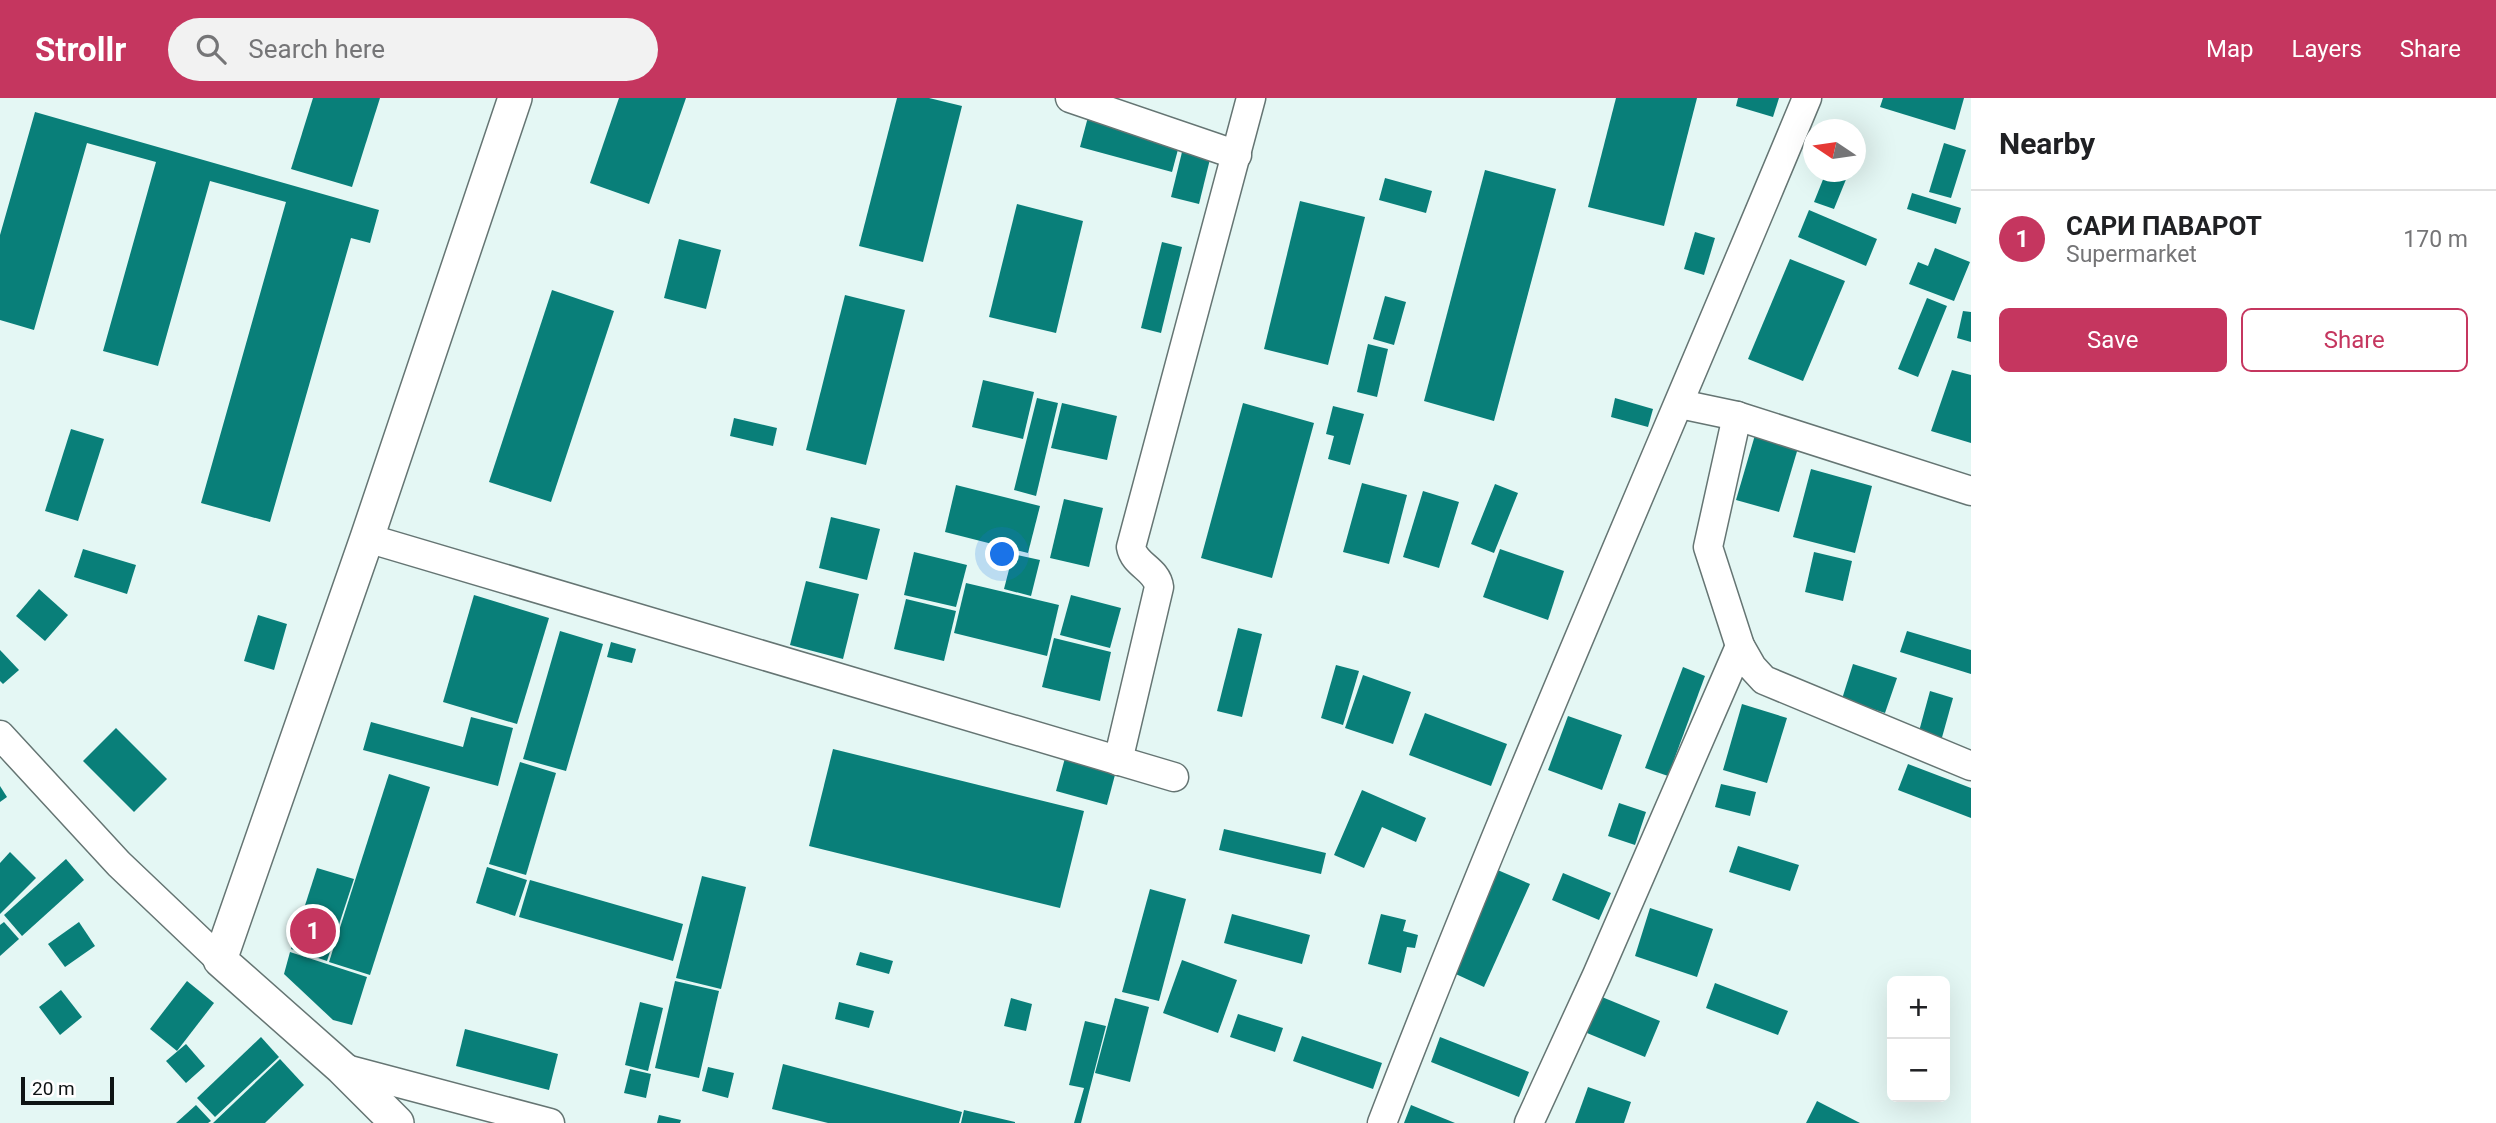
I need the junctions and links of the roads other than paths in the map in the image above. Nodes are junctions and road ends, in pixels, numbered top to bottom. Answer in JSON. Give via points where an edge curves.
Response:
{"nodes":[{"id":1,"x":515,"y":98,"type":"edge"},
{"id":2,"x":1070,"y":98,"type":"edge"},
{"id":3,"x":1251,"y":98,"type":"edge"},
{"id":4,"x":1807,"y":98,"type":"edge"},
{"id":5,"x":1237,"y":155,"type":"junction"},
{"id":6,"x":1680,"y":404,"type":"junction"},
{"id":7,"x":1737,"y":416,"type":"junction"},
{"id":8,"x":1971,"y":491,"type":"edge"},
{"id":9,"x":367,"y":538,"type":"junction"},
{"id":10,"x":1740,"y":646,"type":"junction"},
{"id":11,"x":0,"y":735,"type":"edge"},
{"id":12,"x":1118,"y":761,"type":"junction"},
{"id":13,"x":1971,"y":766,"type":"edge"},
{"id":14,"x":1174,"y":777,"type":"dead end"},
{"id":15,"x":220,"y":960,"type":"junction"},
{"id":16,"x":342,"y":1068,"type":"junction"},
{"id":17,"x":397,"y":1123,"type":"edge"},
{"id":18,"x":550,"y":1123,"type":"edge"},
{"id":19,"x":1382,"y":1123,"type":"edge"},
{"id":20,"x":1529,"y":1123,"type":"edge"}],
"edges":[{"from":1,"to":9,"type":"street"},
{"from":2,"to":5,"type":"street"},
{"from":3,"to":5,"type":"street"},
{"from":4,"to":6,"type":"street"},
{"from":5,"to":12,"type":"street","via":[[1131,547],[1135,558],[1158,579],[1159,587]]},
{"from":6,"to":7,"type":"street"},
{"from":6,"to":19,"type":"street","via":[[1487,857]]},
{"from":7,"to":8,"type":"street"},
{"from":7,"to":10,"type":"street","via":[[1708,547]]},
{"from":9,"to":12,"type":"street"},
{"from":9,"to":15,"type":"street"},
{"from":10,"to":13,"type":"street","via":[[1764,680]]},
{"from":10,"to":20,"type":"street"},
{"from":11,"to":15,"type":"street","via":[[119,864]]},
{"from":12,"to":14,"type":"street"},
{"from":15,"to":16,"type":"street"},
{"from":16,"to":17,"type":"street"},
{"from":16,"to":18,"type":"street"}]}
